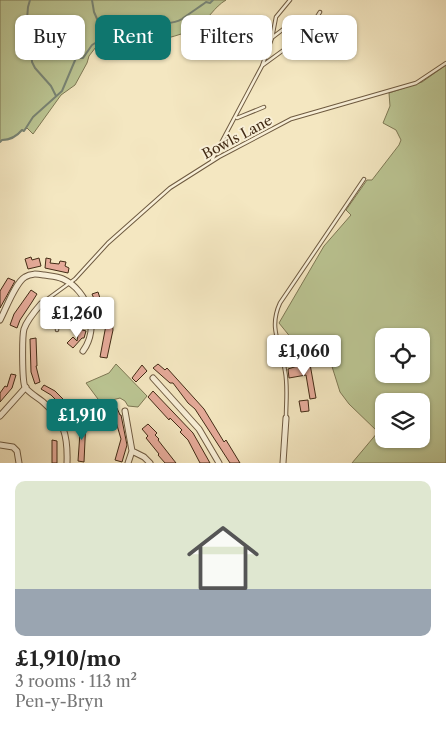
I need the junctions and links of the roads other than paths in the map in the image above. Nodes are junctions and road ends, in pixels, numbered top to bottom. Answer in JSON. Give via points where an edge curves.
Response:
{"nodes":[{"id":1,"x":290,"y":0,"type":"edge"},
{"id":2,"x":320,"y":12,"type":"dead end"},
{"id":3,"x":282,"y":30,"type":"edge"},
{"id":4,"x":272,"y":38,"type":"joint"},
{"id":5,"x":264,"y":60,"type":"edge"},
{"id":6,"x":446,"y":63,"type":"edge"},
{"id":7,"x":262,"y":66,"type":"junction"},
{"id":8,"x":264,"y":107,"type":"dead end"},
{"id":9,"x":236,"y":118,"type":"junction"},
{"id":10,"x":212,"y":161,"type":"junction"},
{"id":11,"x":364,"y":179,"type":"dead end"},
{"id":12,"x":70,"y":283,"type":"junction"},
{"id":13,"x":41,"y":304,"type":"junction"},
{"id":14,"x":0,"y":320,"type":"edge"},
{"id":15,"x":57,"y":330,"type":"dead end"},
{"id":16,"x":83,"y":351,"type":"dead end"},
{"id":17,"x":153,"y":378,"type":"dead end"},
{"id":18,"x":26,"y":387,"type":"junction"},
{"id":19,"x":125,"y":411,"type":"dead end"},
{"id":20,"x":0,"y":416,"type":"edge"},
{"id":21,"x":286,"y":418,"type":"joint"},
{"id":22,"x":0,"y":445,"type":"edge"},
{"id":23,"x":132,"y":451,"type":"junction"},
{"id":24,"x":19,"y":463,"type":"edge"},
{"id":25,"x":67,"y":463,"type":"edge"},
{"id":26,"x":128,"y":463,"type":"edge"},
{"id":27,"x":150,"y":463,"type":"edge"},
{"id":28,"x":219,"y":463,"type":"edge"},
{"id":29,"x":282,"y":463,"type":"edge"}],
"edges":[{"from":1,"to":4,"type":"lane","via":[[276,17]]},
{"from":2,"to":7,"type":"lane","via":[[300,38]]},
{"from":3,"to":4,"type":"lane"},
{"from":5,"to":7,"type":"lane"},
{"from":6,"to":10,"type":"lane","name":"Bowls Lane","via":[[416,83],[291,119]]},
{"from":7,"to":9,"type":"lane"},
{"from":8,"to":9,"type":"lane"},
{"from":9,"to":10,"type":"lane"},
{"from":10,"to":12,"type":"lane","name":"Bowls Lane","via":[[170,188],[108,243]]},
{"from":11,"to":21,"type":"lane","via":[[280,303],[276,314],[274,330],[285,372]]},
{"from":12,"to":13,"type":"lane","name":"Bowls Lane"},
{"from":12,"to":14,"type":"street","via":[[53,276],[26,276]]},
{"from":12,"to":16,"type":"street","via":[[83,298],[90,315],[91,335]]},
{"from":13,"to":15,"type":"lane","via":[[56,313]]},
{"from":13,"to":18,"type":"street","via":[[23,332]]},
{"from":17,"to":28,"type":"street","via":[[199,429]]},
{"from":18,"to":20,"type":"street"},
{"from":18,"to":25,"type":"street","via":[[63,426],[68,442]]},
{"from":19,"to":23,"type":"street"},
{"from":21,"to":29,"type":"street"},
{"from":22,"to":24,"type":"street","via":[[13,447]]},
{"from":23,"to":26,"type":"street"},
{"from":23,"to":27,"type":"street"}]}
